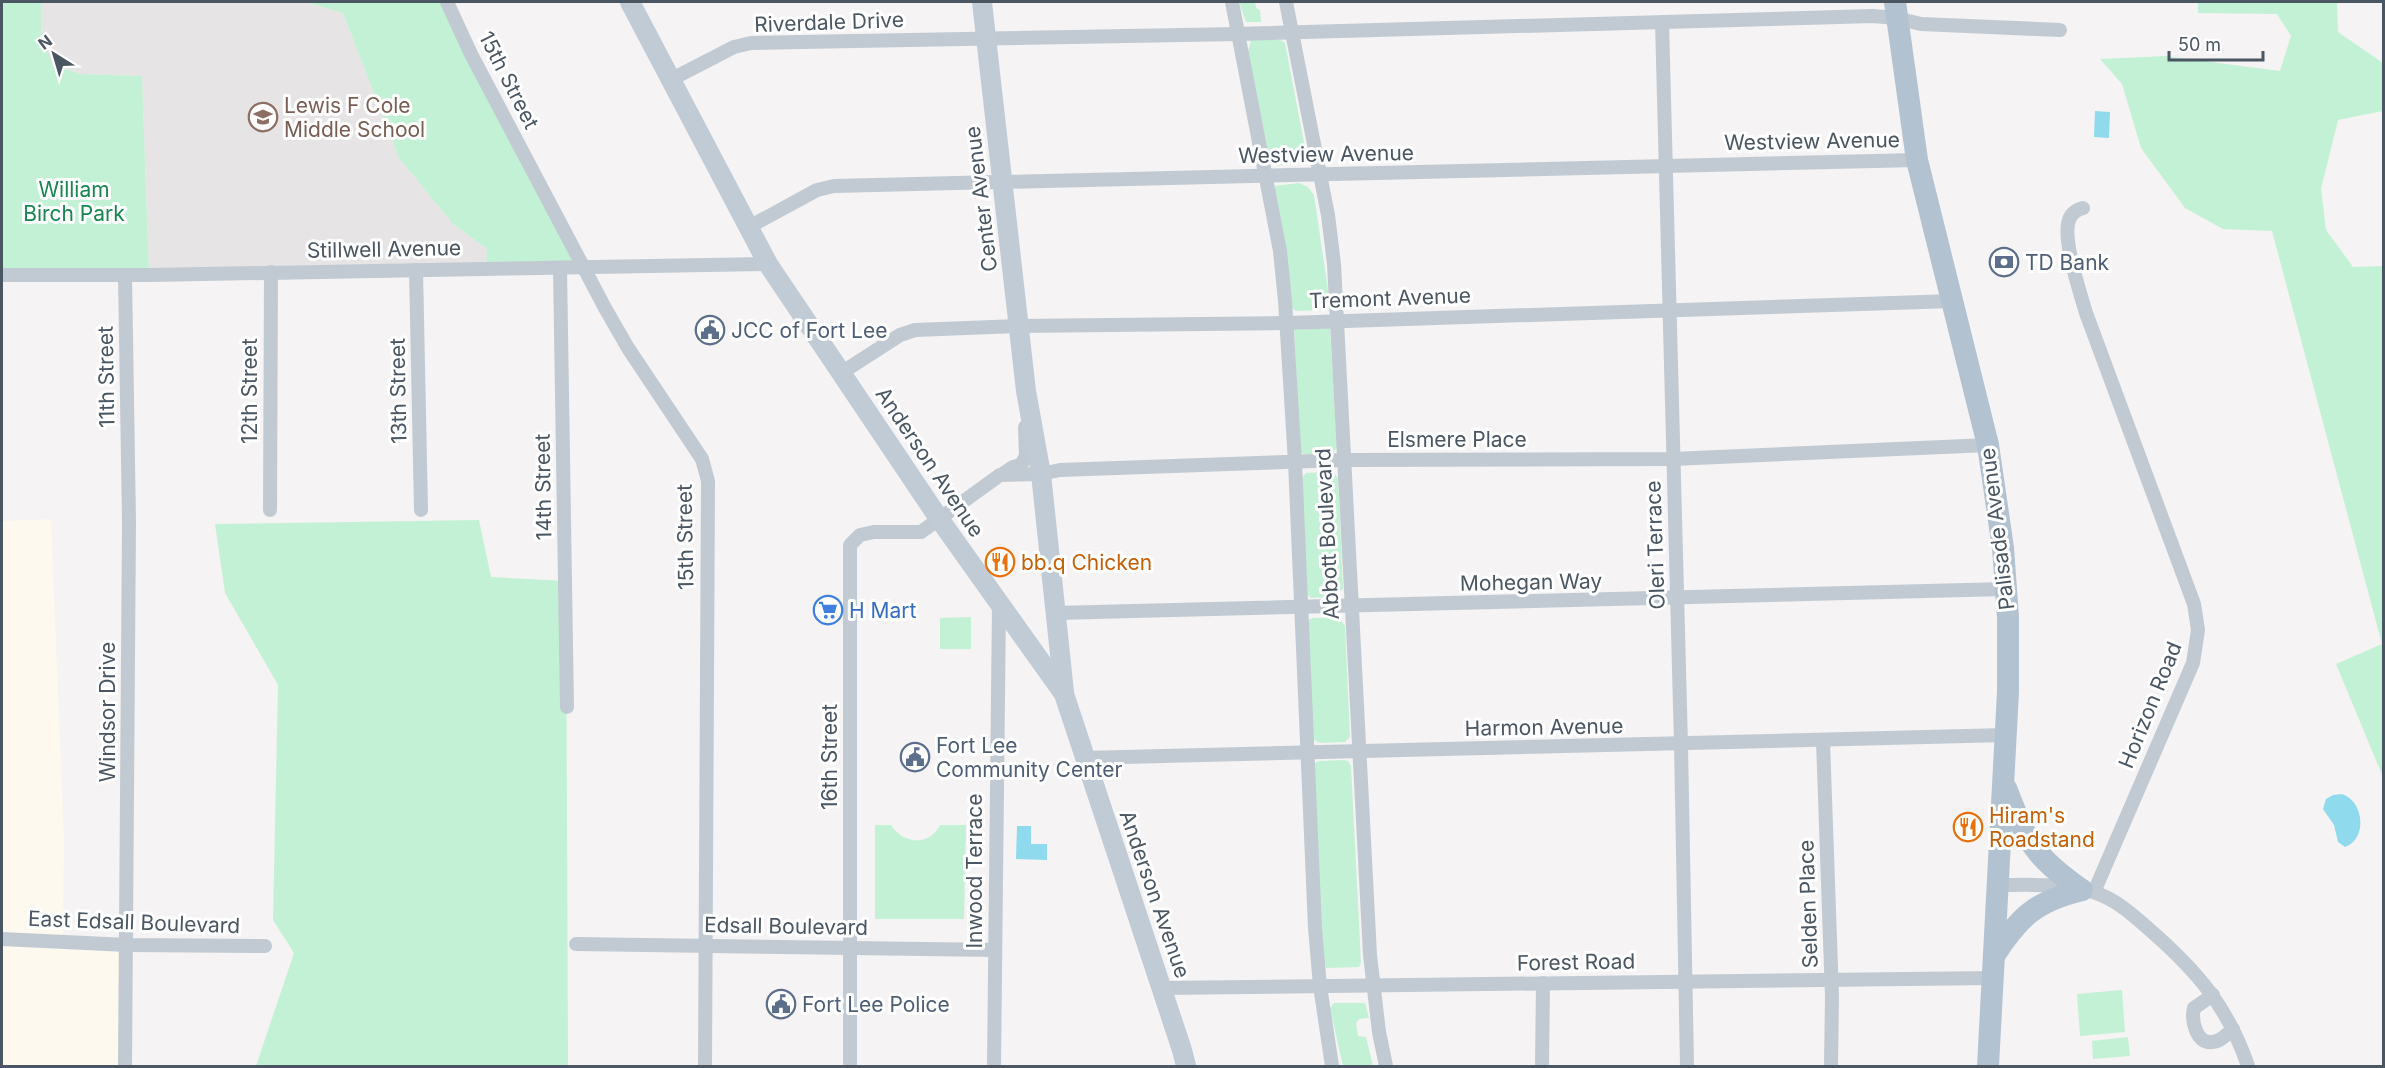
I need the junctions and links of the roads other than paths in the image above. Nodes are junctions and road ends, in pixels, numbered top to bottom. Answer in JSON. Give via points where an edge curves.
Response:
{"nodes":[{"id":1,"x":447,"y":2,"type":"edge"},
{"id":2,"x":630,"y":2,"type":"edge"},
{"id":3,"x":982,"y":2,"type":"edge"},
{"id":4,"x":1232,"y":2,"type":"edge"},
{"id":5,"x":1286,"y":2,"type":"edge"},
{"id":6,"x":1895,"y":10,"type":"edge"},
{"id":7,"x":1662,"y":22,"type":"junction"},
{"id":8,"x":2060,"y":30,"type":"dead end"},
{"id":9,"x":1292,"y":33,"type":"junction"},
{"id":10,"x":1238,"y":34,"type":"junction"},
{"id":11,"x":986,"y":39,"type":"junction"},
{"id":12,"x":670,"y":80,"type":"junction"},
{"id":13,"x":1917,"y":160,"type":"junction"},
{"id":14,"x":1665,"y":166,"type":"junction"},
{"id":15,"x":1320,"y":175,"type":"junction"},
{"id":16,"x":1265,"y":176,"type":"junction"},
{"id":17,"x":1003,"y":181,"type":"junction"},
{"id":18,"x":2083,"y":208,"type":"dead end"},
{"id":19,"x":747,"y":228,"type":"junction"},
{"id":20,"x":768,"y":264,"type":"junction"},
{"id":21,"x":584,"y":267,"type":"junction"},
{"id":22,"x":560,"y":268,"type":"junction"},
{"id":23,"x":416,"y":270,"type":"junction"},
{"id":24,"x":271,"y":272,"type":"junction"},
{"id":25,"x":2,"y":275,"type":"edge"},
{"id":26,"x":125,"y":275,"type":"junction"},
{"id":27,"x":1953,"y":301,"type":"junction"},
{"id":28,"x":1669,"y":310,"type":"junction"},
{"id":29,"x":1338,"y":321,"type":"junction"},
{"id":30,"x":1287,"y":322,"type":"junction"},
{"id":31,"x":1019,"y":326,"type":"junction"},
{"id":32,"x":841,"y":374,"type":"junction"},
{"id":33,"x":1026,"y":391,"type":"junction"},
{"id":34,"x":1988,"y":445,"type":"junction"},
{"id":35,"x":1673,"y":459,"type":"junction"},
{"id":36,"x":1344,"y":460,"type":"junction"},
{"id":37,"x":1295,"y":462,"type":"junction"},
{"id":38,"x":1041,"y":474,"type":"junction"},
{"id":39,"x":1000,"y":475,"type":"junction"},
{"id":40,"x":129,"y":479,"type":"joint"},
{"id":41,"x":270,"y":510,"type":"dead end"},
{"id":42,"x":421,"y":510,"type":"dead end"},
{"id":43,"x":940,"y":520,"type":"junction"},
{"id":44,"x":2006,"y":589,"type":"junction"},
{"id":45,"x":1677,"y":599,"type":"junction"},
{"id":46,"x":999,"y":604,"type":"junction"},
{"id":47,"x":1352,"y":607,"type":"junction"},
{"id":48,"x":1300,"y":608,"type":"junction"},
{"id":49,"x":1056,"y":614,"type":"junction"},
{"id":50,"x":1064,"y":694,"type":"junction"},
{"id":51,"x":567,"y":707,"type":"dead end"},
{"id":52,"x":2006,"y":735,"type":"junction"},
{"id":53,"x":1823,"y":741,"type":"junction"},
{"id":54,"x":1681,"y":745,"type":"junction"},
{"id":55,"x":1308,"y":752,"type":"junction"},
{"id":56,"x":1359,"y":753,"type":"junction"},
{"id":57,"x":1084,"y":758,"type":"junction"},
{"id":58,"x":2004,"y":783,"type":"junction"},
{"id":59,"x":1997,"y":885,"type":"junction"},
{"id":60,"x":2088,"y":891,"type":"junction"},
{"id":61,"x":2,"y":939,"type":"edge"},
{"id":62,"x":576,"y":944,"type":"dead end"},
{"id":63,"x":126,"y":945,"type":"junction"},
{"id":64,"x":265,"y":946,"type":"dead end"},
{"id":65,"x":705,"y":946,"type":"junction"},
{"id":66,"x":851,"y":948,"type":"junction"},
{"id":67,"x":995,"y":950,"type":"junction"},
{"id":68,"x":1993,"y":967,"type":"junction"},
{"id":69,"x":1832,"y":980,"type":"junction"},
{"id":70,"x":1685,"y":981,"type":"junction"},
{"id":71,"x":1543,"y":983,"type":"junction"},
{"id":72,"x":1374,"y":985,"type":"junction"},
{"id":73,"x":1320,"y":986,"type":"junction"},
{"id":74,"x":1161,"y":988,"type":"junction"},
{"id":75,"x":2213,"y":994,"type":"junction"},
{"id":76,"x":2232,"y":1029,"type":"junction"},
{"id":77,"x":125,"y":1066,"type":"edge"},
{"id":78,"x":705,"y":1066,"type":"edge"},
{"id":79,"x":850,"y":1066,"type":"edge"},
{"id":80,"x":994,"y":1066,"type":"edge"},
{"id":81,"x":1186,"y":1066,"type":"edge"},
{"id":82,"x":1332,"y":1066,"type":"edge"},
{"id":83,"x":1386,"y":1066,"type":"edge"},
{"id":84,"x":1542,"y":1066,"type":"edge"},
{"id":85,"x":1687,"y":1066,"type":"edge"},
{"id":86,"x":1831,"y":1066,"type":"edge"},
{"id":87,"x":1988,"y":1066,"type":"edge"},
{"id":88,"x":2248,"y":1066,"type":"edge"}],
"edges":[{"from":1,"to":21,"type":"street","name":"15th Street"},
{"from":2,"to":12,"type":"main road","name":"Anderson Avenue"},
{"from":3,"to":11,"type":"main road","name":"Center Avenue"},
{"from":4,"to":10,"type":"street","name":"Abbott Boulevard"},
{"from":5,"to":9,"type":"street","name":"Abbott Boulevard"},
{"from":6,"to":7,"type":"street","name":"Riverdale Drive","via":[[1873,16]]},
{"from":6,"to":8,"type":"street","name":"Riverdale Drive","via":[[1921,24]]},
{"from":6,"to":13,"type":"main road","name":"Palisade Avenue"},
{"from":7,"to":9,"type":"street","name":"Riverdale Drive"},
{"from":7,"to":14,"type":"street","name":"Oleri Terrace"},
{"from":9,"to":10,"type":"street","name":"Riverdale Drive"},
{"from":9,"to":15,"type":"street","name":"Abbott Boulevard"},
{"from":10,"to":11,"type":"street","name":"Riverdale Drive"},
{"from":10,"to":16,"type":"street","name":"Abbott Boulevard"},
{"from":11,"to":12,"type":"street","name":"Riverdale Drive","via":[[751,43],[734,47]]},
{"from":11,"to":17,"type":"main road","name":"Center Avenue"},
{"from":12,"to":19,"type":"main road","name":"Anderson Avenue"},
{"from":13,"to":14,"type":"street","name":"Westview Avenue"},
{"from":13,"to":27,"type":"main road","name":"Palisade Avenue"},
{"from":14,"to":15,"type":"street","name":"Westview Avenue"},
{"from":14,"to":28,"type":"street","name":"Oleri Terrace"},
{"from":15,"to":16,"type":"street","name":"Westview Avenue"},
{"from":15,"to":29,"type":"street","name":"Abbott Boulevard","via":[[1334,264]]},
{"from":16,"to":17,"type":"street","name":"Westview Avenue"},
{"from":16,"to":30,"type":"street","name":"Abbott Boulevard","via":[[1280,252]]},
{"from":17,"to":19,"type":"street","name":"Westview Avenue","via":[[834,186],[817,190]]},
{"from":17,"to":31,"type":"main road","name":"Center Avenue"},
{"from":18,"to":60,"type":"street","name":"Horizon Road","via":[[2075,211],[2068,223],[2071,256],[2086,313],[2194,604],[2199,630],[2193,663]]},
{"from":19,"to":20,"type":"main road","name":"Anderson Avenue"},
{"from":20,"to":21,"type":"street","name":"Stillwell Avenue"},
{"from":20,"to":32,"type":"main road","name":"Anderson Avenue"},
{"from":21,"to":22,"type":"street","name":"Stillwell Avenue"},
{"from":21,"to":65,"type":"street","name":"15th Street","via":[[628,348],[702,459],[708,481]]},
{"from":22,"to":23,"type":"street","name":"Stillwell Avenue"},
{"from":22,"to":51,"type":"street","name":"14th Street"},
{"from":23,"to":24,"type":"street","name":"Stillwell Avenue"},
{"from":23,"to":42,"type":"street","name":"13th Street"},
{"from":24,"to":26,"type":"street","name":"Stillwell Avenue"},
{"from":24,"to":41,"type":"street","name":"12th Street"},
{"from":25,"to":26,"type":"street","name":"Stillwell Avenue"},
{"from":26,"to":40,"type":"street","name":"11th Street"},
{"from":27,"to":28,"type":"street","name":"Tremont Avenue"},
{"from":27,"to":34,"type":"main road","name":"Palisade Avenue"},
{"from":28,"to":29,"type":"street","name":"Tremont Avenue"},
{"from":28,"to":35,"type":"street","name":"Oleri Terrace"},
{"from":29,"to":30,"type":"street","name":"Tremont Avenue"},
{"from":29,"to":36,"type":"street","name":"Abbott Boulevard"},
{"from":30,"to":31,"type":"street","name":"Tremont Avenue"},
{"from":30,"to":37,"type":"street","name":"Abbott Boulevard"},
{"from":31,"to":32,"type":"street","name":"Tremont Avenue","via":[[900,334]]},
{"from":31,"to":33,"type":"main road","name":"Center Avenue"},
{"from":32,"to":43,"type":"main road","name":"Anderson Avenue"},
{"from":33,"to":38,"type":"main road","name":"Center Avenue"},
{"from":33,"to":39,"type":"street","name":"Center Avenue","via":[[1026,456],[1022,465]]},
{"from":34,"to":35,"type":"street","name":"Elsmere Place"},
{"from":34,"to":44,"type":"main road","name":"Palisade Avenue"},
{"from":35,"to":36,"type":"street","name":"Elsmere Place"},
{"from":35,"to":45,"type":"street","name":"Oleri Terrace"},
{"from":36,"to":37,"type":"street","name":"Elsmere Place"},
{"from":36,"to":47,"type":"street","name":"Abbott Boulevard"},
{"from":37,"to":38,"type":"street","name":"Elsmere Place"},
{"from":37,"to":48,"type":"street","name":"Abbott Boulevard"},
{"from":38,"to":39,"type":"street","name":"Elsmere Place"},
{"from":38,"to":49,"type":"main road","name":"Center Avenue"},
{"from":39,"to":43,"type":"street"},
{"from":40,"to":63,"type":"street","name":"Windsor Drive"},
{"from":43,"to":46,"type":"main road","name":"Anderson Avenue"},
{"from":43,"to":66,"type":"street","name":"16th Street","via":[[921,532],[860,535],[850,545]]},
{"from":44,"to":45,"type":"street","name":"Mohegan Way"},
{"from":44,"to":52,"type":"main road","name":"Palisade Avenue"},
{"from":45,"to":47,"type":"street","name":"Mohegan Way"},
{"from":45,"to":54,"type":"street","name":"Oleri Terrace"},
{"from":46,"to":50,"type":"main road","name":"Anderson Avenue"},
{"from":46,"to":67,"type":"street","name":"Inwood Terrace"},
{"from":47,"to":48,"type":"street","name":"Mohegan Way"},
{"from":47,"to":56,"type":"street","name":"Abbott Boulevard"},
{"from":48,"to":49,"type":"street","name":"Mohegan Way"},
{"from":48,"to":55,"type":"street","name":"Abbott Boulevard"},
{"from":49,"to":50,"type":"main road","name":"Center Avenue"},
{"from":50,"to":57,"type":"main road","name":"Anderson Avenue"},
{"from":52,"to":53,"type":"street","name":"Harmon Avenue"},
{"from":52,"to":58,"type":"main road","name":"Palisade Avenue"},
{"from":53,"to":54,"type":"street","name":"Harmon Avenue"},
{"from":53,"to":69,"type":"street","name":"Selden Place"},
{"from":54,"to":56,"type":"street","name":"Harmon Avenue"},
{"from":54,"to":70,"type":"street","name":"Oleri Terrace"},
{"from":55,"to":56,"type":"street","name":"Harmon Avenue"},
{"from":55,"to":57,"type":"street","name":"Harmon Avenue"},
{"from":55,"to":73,"type":"street","name":"Abbott Boulevard","via":[[1314,928]]},
{"from":56,"to":72,"type":"street","name":"Abbott Boulevard"},
{"from":57,"to":74,"type":"main road","name":"Anderson Avenue"},
{"from":58,"to":59,"type":"main road","name":"Palisade Avenue"},
{"from":58,"to":60,"type":"main road","via":[[2034,848],[2055,871]]},
{"from":59,"to":60,"type":"street"},
{"from":59,"to":68,"type":"main road","name":"Palisade Avenue"},
{"from":60,"to":68,"type":"main road","via":[[2057,897],[2026,914],[2013,927]]},
{"from":60,"to":75,"type":"street","via":[[2114,902],[2146,926],[2186,961]]},
{"from":61,"to":63,"type":"street","name":"East Edsall Boulevard"},
{"from":62,"to":65,"type":"street","name":"Edsall Boulevard"},
{"from":63,"to":64,"type":"street","name":"East Edsall Boulevard"},
{"from":63,"to":77,"type":"street"},
{"from":65,"to":66,"type":"street","name":"Edsall Boulevard"},
{"from":65,"to":78,"type":"street","name":"15th Street"},
{"from":66,"to":67,"type":"street","name":"Edsall Boulevard"},
{"from":66,"to":79,"type":"street","name":"16th Street"},
{"from":67,"to":80,"type":"street","name":"Inwood Terrace"},
{"from":68,"to":69,"type":"street","name":"Forest Road"},
{"from":68,"to":87,"type":"main road","name":"Palisade Avenue"},
{"from":69,"to":70,"type":"street","name":"Forest Road"},
{"from":69,"to":86,"type":"street","name":"Selden Place"},
{"from":70,"to":71,"type":"street","name":"Forest Road"},
{"from":70,"to":85,"type":"street","name":"Oleri Terrace"},
{"from":71,"to":72,"type":"street","name":"Forest Road"},
{"from":71,"to":84,"type":"street"},
{"from":72,"to":73,"type":"street","name":"Forest Road"},
{"from":72,"to":83,"type":"street","name":"Abbott Boulevard"},
{"from":73,"to":74,"type":"street","name":"Forest Road"},
{"from":73,"to":82,"type":"street","name":"Abbott Boulevard"},
{"from":74,"to":81,"type":"main road","name":"Anderson Avenue"},
{"from":75,"to":76,"type":"street"},
{"from":75,"to":76,"type":"street","via":[[2194,1008],[2191,1019],[2197,1034],[2214,1042]]},
{"from":76,"to":88,"type":"street"}]}
